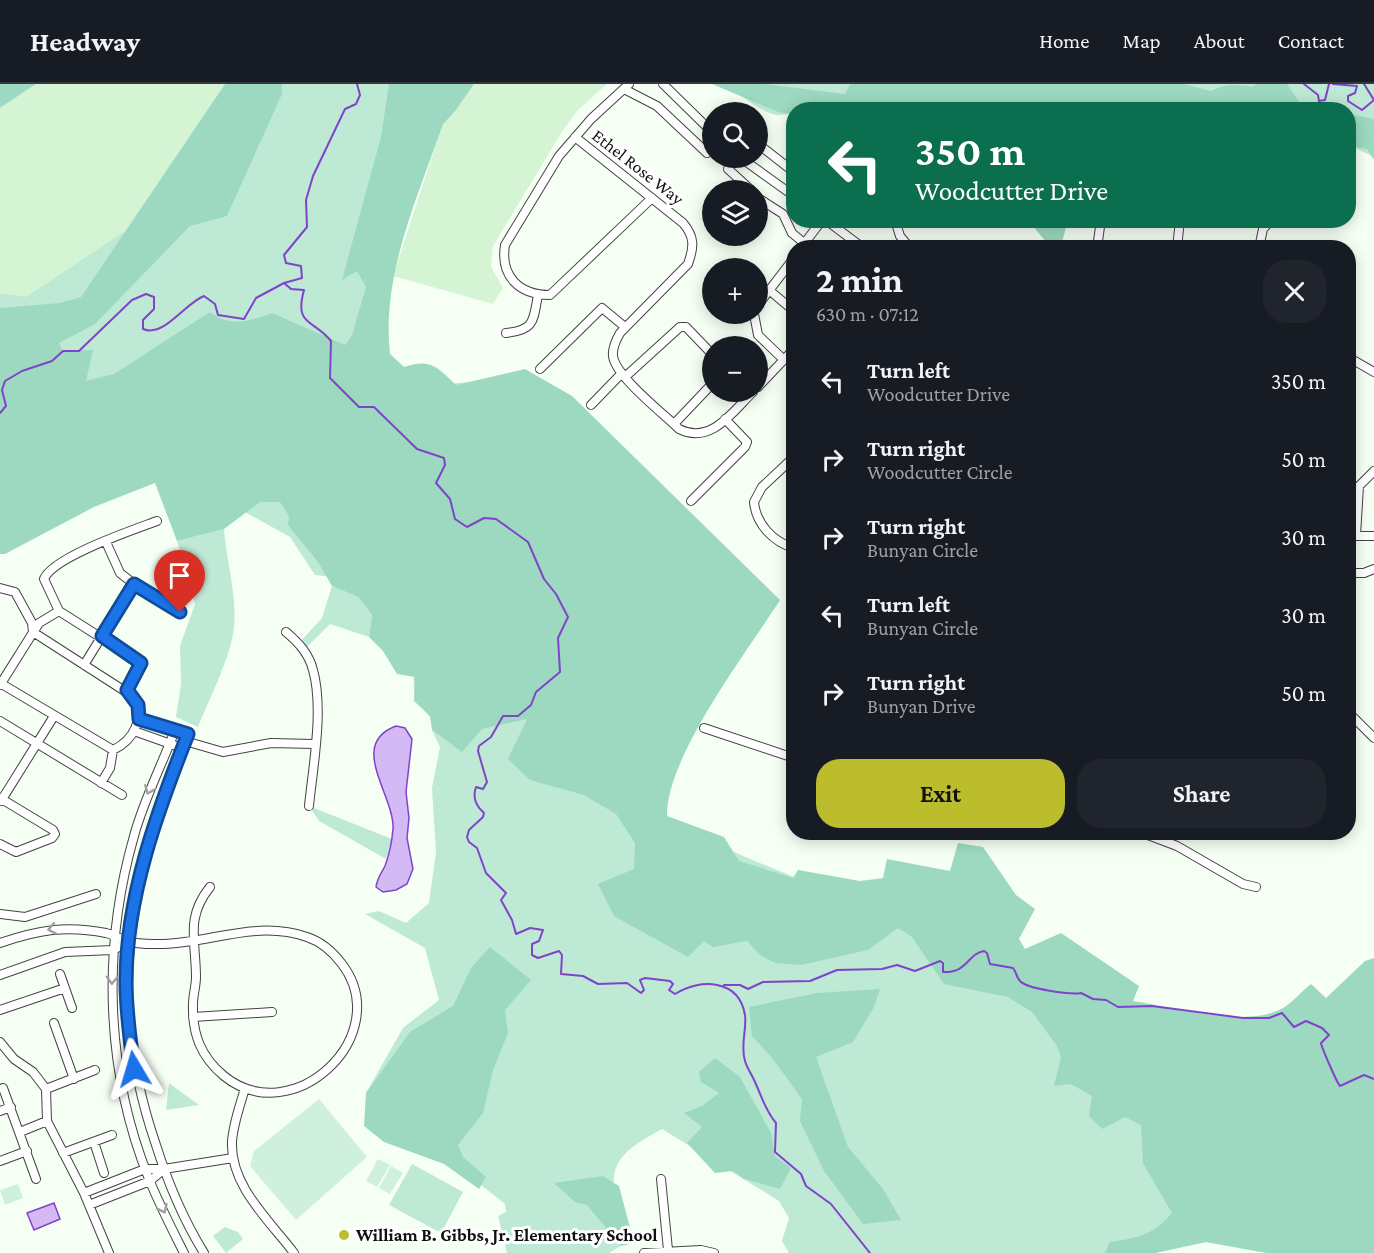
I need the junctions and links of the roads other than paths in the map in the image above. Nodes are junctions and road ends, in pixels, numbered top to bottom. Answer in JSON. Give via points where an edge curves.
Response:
{"nodes":[{"id":1,"x":663,"y":84,"type":"edge"},
{"id":2,"x":626,"y":86,"type":"edge"},
{"id":3,"x":702,"y":122,"type":"edge"},
{"id":4,"x":575,"y":137,"type":"junction"},
{"id":5,"x":702,"y":148,"type":"edge"},
{"id":6,"x":768,"y":152,"type":"edge"},
{"id":7,"x":786,"y":166,"type":"edge"},
{"id":8,"x":755,"y":168,"type":"edge"},
{"id":9,"x":728,"y":169,"type":"dead end"},
{"id":10,"x":740,"y":180,"type":"edge"},
{"id":11,"x":786,"y":190,"type":"edge"},
{"id":12,"x":652,"y":198,"type":"junction"},
{"id":13,"x":768,"y":204,"type":"edge"},
{"id":14,"x":786,"y":223,"type":"edge"},
{"id":15,"x":789,"y":228,"type":"edge"},
{"id":16,"x":817,"y":228,"type":"edge"},
{"id":17,"x":835,"y":228,"type":"edge"},
{"id":18,"x":798,"y":240,"type":"edge"},
{"id":19,"x":807,"y":240,"type":"edge"},
{"id":20,"x":852,"y":240,"type":"edge"},
{"id":21,"x":786,"y":269,"type":"edge"},
{"id":22,"x":769,"y":291,"type":"joint"},
{"id":23,"x":538,"y":295,"type":"junction"},
{"id":24,"x":786,"y":305,"type":"edge"},
{"id":25,"x":756,"y":324,"type":"edge"},
{"id":26,"x":625,"y":327,"type":"junction"},
{"id":27,"x":506,"y":333,"type":"dead end"},
{"id":28,"x":702,"y":344,"type":"edge"},
{"id":29,"x":784,"y":360,"type":"joint"},
{"id":30,"x":1356,"y":363,"type":"edge"},
{"id":31,"x":540,"y":369,"type":"dead end"},
{"id":32,"x":1374,"y":372,"type":"edge"},
{"id":33,"x":623,"y":375,"type":"junction"},
{"id":34,"x":768,"y":377,"type":"edge"},
{"id":35,"x":702,"y":395,"type":"edge"},
{"id":36,"x":743,"y":402,"type":"edge"},
{"id":37,"x":591,"y":405,"type":"dead end"},
{"id":38,"x":725,"y":419,"type":"junction"},
{"id":39,"x":674,"y":424,"type":"junction"},
{"id":40,"x":786,"y":464,"type":"edge"},
{"id":41,"x":1374,"y":471,"type":"edge"},
{"id":42,"x":691,"y":501,"type":"dead end"},
{"id":43,"x":1356,"y":507,"type":"edge"},
{"id":44,"x":157,"y":521,"type":"dead end"},
{"id":45,"x":1356,"y":536,"type":"edge"},
{"id":46,"x":1374,"y":536,"type":"edge"},
{"id":47,"x":106,"y":542,"type":"junction"},
{"id":48,"x":786,"y":544,"type":"edge"},
{"id":49,"x":1374,"y":569,"type":"edge"},
{"id":50,"x":1356,"y":573,"type":"edge"},
{"id":51,"x":134,"y":584,"type":"junction"},
{"id":52,"x":0,"y":588,"type":"edge"},
{"id":53,"x":59,"y":611,"type":"junction"},
{"id":54,"x":180,"y":612,"type":"dead end"},
{"id":55,"x":33,"y":632,"type":"junction"},
{"id":56,"x":286,"y":632,"type":"dead end"},
{"id":57,"x":102,"y":636,"type":"junction"},
{"id":58,"x":84,"y":665,"type":"junction"},
{"id":59,"x":0,"y":684,"type":"edge"},
{"id":60,"x":127,"y":690,"type":"junction"},
{"id":61,"x":54,"y":716,"type":"junction"},
{"id":62,"x":139,"y":719,"type":"junction"},
{"id":63,"x":1356,"y":720,"type":"edge"},
{"id":64,"x":0,"y":721,"type":"edge"},
{"id":65,"x":704,"y":728,"type":"dead end"},
{"id":66,"x":175,"y":730,"type":"junction"},
{"id":67,"x":134,"y":731,"type":"junction"},
{"id":68,"x":1373,"y":736,"type":"edge"},
{"id":69,"x":185,"y":741,"type":"junction"},
{"id":70,"x":36,"y":743,"type":"junction"},
{"id":71,"x":170,"y":743,"type":"junction"},
{"id":72,"x":314,"y":744,"type":"junction"},
{"id":73,"x":113,"y":750,"type":"junction"},
{"id":74,"x":786,"y":755,"type":"edge"},
{"id":75,"x":101,"y":783,"type":"junction"},
{"id":76,"x":122,"y":795,"type":"dead end"},
{"id":77,"x":1,"y":800,"type":"edge"},
{"id":78,"x":309,"y":806,"type":"dead end"},
{"id":79,"x":1161,"y":840,"type":"edge"},
{"id":80,"x":0,"y":844,"type":"edge"},
{"id":81,"x":210,"y":887,"type":"dead end"},
{"id":82,"x":1256,"y":888,"type":"dead end"},
{"id":83,"x":96,"y":894,"type":"dead end"},
{"id":84,"x":0,"y":915,"type":"edge"},
{"id":85,"x":115,"y":936,"type":"junction"},
{"id":86,"x":129,"y":942,"type":"junction"},
{"id":87,"x":192,"y":942,"type":"junction"},
{"id":88,"x":0,"y":943,"type":"edge"},
{"id":89,"x":113,"y":950,"type":"junction"},
{"id":90,"x":60,"y":974,"type":"dead end"},
{"id":91,"x":0,"y":975,"type":"edge"},
{"id":92,"x":65,"y":988,"type":"junction"},
{"id":93,"x":72,"y":1008,"type":"dead end"},
{"id":94,"x":0,"y":1010,"type":"edge"},
{"id":95,"x":272,"y":1012,"type":"dead end"},
{"id":96,"x":193,"y":1017,"type":"junction"},
{"id":97,"x":54,"y":1023,"type":"dead end"},
{"id":98,"x":0,"y":1042,"type":"edge"},
{"id":99,"x":95,"y":1070,"type":"dead end"},
{"id":100,"x":74,"y":1078,"type":"junction"},
{"id":101,"x":3,"y":1088,"type":"dead end"},
{"id":102,"x":245,"y":1088,"type":"junction"},
{"id":103,"x":46,"y":1089,"type":"junction"},
{"id":104,"x":11,"y":1107,"type":"junction"},
{"id":105,"x":0,"y":1111,"type":"edge"},
{"id":106,"x":47,"y":1121,"type":"junction"},
{"id":107,"x":20,"y":1132,"type":"junction"},
{"id":108,"x":112,"y":1135,"type":"dead end"},
{"id":109,"x":93,"y":1142,"type":"junction"},
{"id":110,"x":27,"y":1151,"type":"junction"},
{"id":111,"x":63,"y":1154,"type":"junction"},
{"id":112,"x":233,"y":1158,"type":"junction"},
{"id":113,"x":0,"y":1161,"type":"edge"},
{"id":114,"x":145,"y":1169,"type":"junction"},
{"id":115,"x":164,"y":1169,"type":"junction"},
{"id":116,"x":104,"y":1173,"type":"dead end"},
{"id":117,"x":36,"y":1179,"type":"dead end"},
{"id":118,"x":661,"y":1179,"type":"dead end"},
{"id":119,"x":150,"y":1181,"type":"junction"},
{"id":120,"x":84,"y":1193,"type":"junction"},
{"id":121,"x":89,"y":1205,"type":"junction"},
{"id":122,"x":668,"y":1250,"type":"junction"},
{"id":123,"x":109,"y":1253,"type":"edge"},
{"id":124,"x":184,"y":1253,"type":"edge"},
{"id":125,"x":204,"y":1253,"type":"edge"},
{"id":126,"x":294,"y":1253,"type":"edge"},
{"id":127,"x":644,"y":1253,"type":"edge"},
{"id":128,"x":714,"y":1253,"type":"edge"}],
"edges":[{"from":1,"to":3,"type":"street"},
{"from":2,"to":4,"type":"street"},
{"from":2,"to":5,"type":"street","via":[[657,106]]},
{"from":4,"to":12,"type":"street","name":"Ethel Rose Way"},
{"from":4,"to":23,"type":"street","via":[[559,156],[505,245],[503,260],[507,273],[524,291]]},
{"from":6,"to":7,"type":"street"},
{"from":8,"to":11,"type":"street"},
{"from":9,"to":10,"type":"street"},
{"from":12,"to":23,"type":"street","via":[[560,287],[550,295]]},
{"from":12,"to":26,"type":"street","name":"Ethel Rose Way","via":[[690,231],[693,249],[688,264]]},
{"from":13,"to":14,"type":"street","via":[[777,209]]},
{"from":15,"to":18,"type":"street"},
{"from":16,"to":19,"type":"street"},
{"from":17,"to":20,"type":"street"},
{"from":21,"to":22,"type":"street"},
{"from":22,"to":24,"type":"street"},
{"from":23,"to":27,"type":"street","via":[[532,323],[524,331]]},
{"from":25,"to":29,"type":"street","via":[[759,335]]},
{"from":26,"to":31,"type":"street","via":[[602,308]]},
{"from":26,"to":33,"type":"street","name":"Ethel Rose Way","via":[[613,357]]},
{"from":28,"to":33,"type":"street","via":[[686,327],[680,327]]},
{"from":29,"to":34,"type":"street"},
{"from":30,"to":32,"type":"street"},
{"from":33,"to":37,"type":"street"},
{"from":33,"to":39,"type":"street"},
{"from":35,"to":39,"type":"street"},
{"from":36,"to":38,"type":"street"},
{"from":38,"to":39,"type":"street","via":[[699,435],[689,434]]},
{"from":38,"to":42,"type":"street","via":[[747,442],[745,447]]},
{"from":40,"to":48,"type":"street","via":[[762,487],[754,502],[759,522]]},
{"from":41,"to":43,"type":"street","via":[[1359,486]]},
{"from":44,"to":47,"type":"street"},
{"from":45,"to":46,"type":"street"},
{"from":47,"to":51,"type":"street","via":[[120,573]]},
{"from":47,"to":53,"type":"street","via":[[69,558],[46,574],[45,584]]},
{"from":49,"to":50,"type":"street"},
{"from":51,"to":54,"type":"street"},
{"from":51,"to":57,"type":"street"},
{"from":52,"to":55,"type":"street","via":[[15,592]]},
{"from":53,"to":55,"type":"street","via":[[39,623]]},
{"from":53,"to":57,"type":"street"},
{"from":55,"to":58,"type":"street"},
{"from":55,"to":59,"type":"street"},
{"from":56,"to":72,"type":"street","via":[[302,645],[313,670],[317,704]]},
{"from":57,"to":58,"type":"street"},
{"from":57,"to":60,"type":"street","via":[[141,663]]},
{"from":58,"to":60,"type":"street"},
{"from":59,"to":61,"type":"street"},
{"from":60,"to":62,"type":"street","via":[[138,705]]},
{"from":61,"to":70,"type":"street"},
{"from":61,"to":73,"type":"street"},
{"from":62,"to":66,"type":"street"},
{"from":62,"to":67,"type":"street"},
{"from":63,"to":68,"type":"street"},
{"from":64,"to":70,"type":"street"},
{"from":65,"to":74,"type":"street"},
{"from":66,"to":69,"type":"street"},
{"from":66,"to":71,"type":"street"},
{"from":67,"to":71,"type":"street"},
{"from":67,"to":73,"type":"street","via":[[122,746]]},
{"from":69,"to":71,"type":"street"},
{"from":69,"to":72,"type":"street","via":[[224,752],[271,744]]},
{"from":69,"to":86,"type":"street","via":[[142,870]]},
{"from":70,"to":75,"type":"street"},
{"from":70,"to":77,"type":"street"},
{"from":71,"to":85,"type":"street","one_way":true,"via":[[134,834]]},
{"from":72,"to":78,"type":"street"},
{"from":73,"to":75,"type":"street","via":[[111,768]]},
{"from":75,"to":76,"type":"street"},
{"from":77,"to":80,"type":"street","via":[[55,834],[16,852]]},
{"from":79,"to":82,"type":"street"},
{"from":81,"to":87,"type":"street","via":[[197,903]]},
{"from":83,"to":84,"type":"street","via":[[25,917]]},
{"from":85,"to":86,"type":"street"},
{"from":85,"to":88,"type":"street","one_way":true,"via":[[64,927]]},
{"from":85,"to":89,"type":"street"},
{"from":86,"to":87,"type":"street"},
{"from":86,"to":89,"type":"street"},
{"from":86,"to":115,"type":"street","via":[[127,990],[134,1069]]},
{"from":87,"to":96,"type":"street","via":[[196,978]]},
{"from":87,"to":102,"type":"street","via":[[250,930],[291,931],[333,952],[350,974],[357,999],[354,1025],[350,1041],[331,1068],[294,1090],[270,1093]]},
{"from":89,"to":91,"type":"street","via":[[65,952]]},
{"from":89,"to":114,"type":"street","one_way":true,"via":[[113,1031],[125,1102]]},
{"from":90,"to":92,"type":"street"},
{"from":92,"to":93,"type":"street"},
{"from":92,"to":94,"type":"street"},
{"from":95,"to":96,"type":"street"},
{"from":96,"to":102,"type":"street","via":[[201,1050],[212,1066]]},
{"from":97,"to":100,"type":"street"},
{"from":98,"to":103,"type":"street"},
{"from":99,"to":100,"type":"street"},
{"from":100,"to":103,"type":"street"},
{"from":101,"to":104,"type":"street"},
{"from":102,"to":112,"type":"street","via":[[234,1127]]},
{"from":103,"to":106,"type":"street"},
{"from":104,"to":105,"type":"street"},
{"from":104,"to":107,"type":"street"},
{"from":106,"to":107,"type":"street"},
{"from":106,"to":111,"type":"street"},
{"from":107,"to":110,"type":"street"},
{"from":108,"to":109,"type":"street"},
{"from":109,"to":111,"type":"street"},
{"from":109,"to":116,"type":"street"},
{"from":110,"to":113,"type":"street"},
{"from":110,"to":117,"type":"street"},
{"from":111,"to":120,"type":"street"},
{"from":112,"to":115,"type":"street"},
{"from":112,"to":126,"type":"street","via":[[242,1184]]},
{"from":114,"to":115,"type":"street"},
{"from":114,"to":119,"type":"street"},
{"from":114,"to":120,"type":"street"},
{"from":115,"to":119,"type":"street"},
{"from":115,"to":125,"type":"street","via":[[178,1208]]},
{"from":118,"to":122,"type":"street"},
{"from":119,"to":121,"type":"street"},
{"from":119,"to":124,"type":"street","one_way":true},
{"from":120,"to":121,"type":"street"},
{"from":121,"to":123,"type":"street"},
{"from":122,"to":127,"type":"street"},
{"from":122,"to":128,"type":"street"}]}
